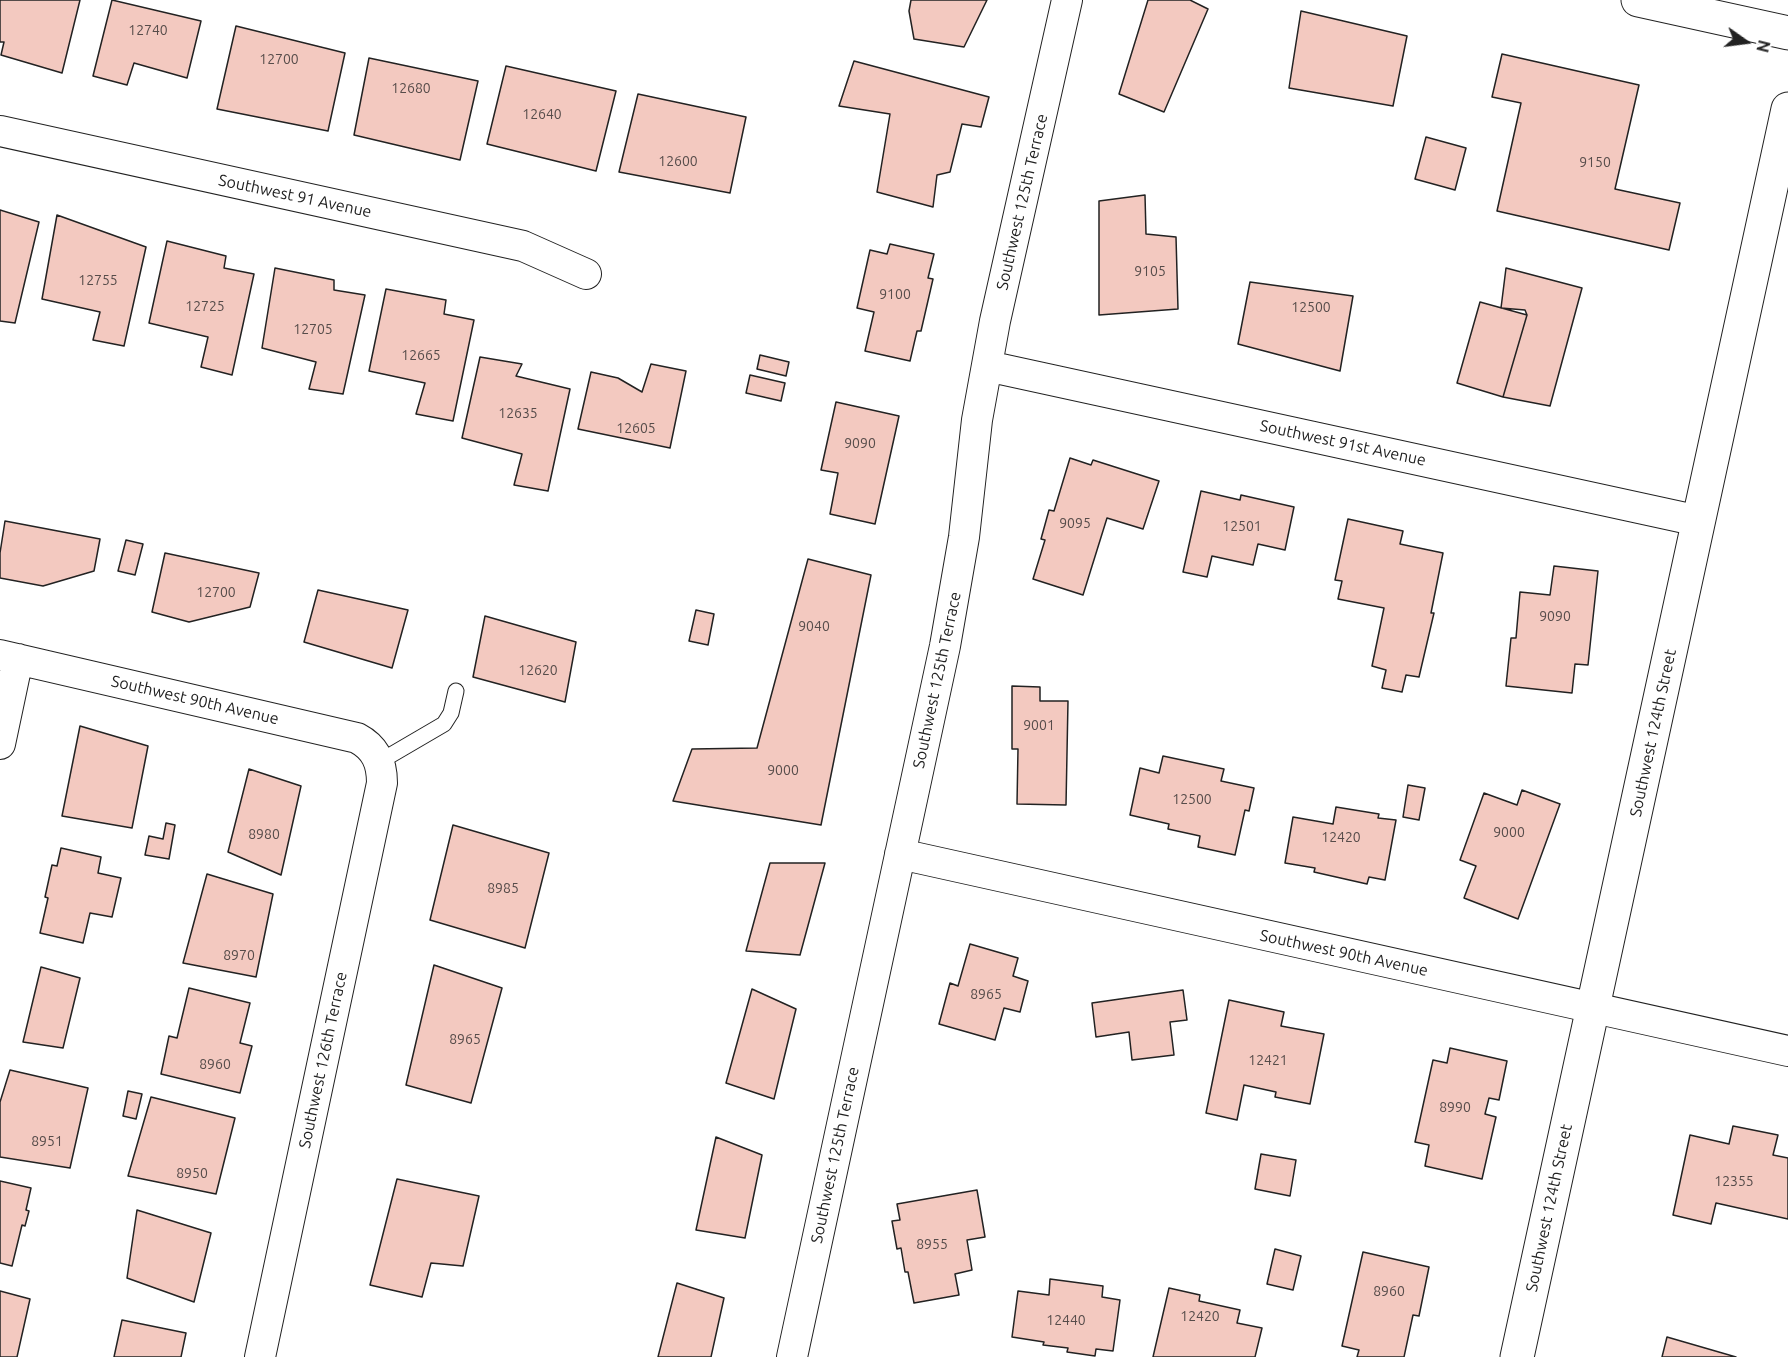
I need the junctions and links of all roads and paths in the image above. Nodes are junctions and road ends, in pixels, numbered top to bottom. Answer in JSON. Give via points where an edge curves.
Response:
{"nodes":[{"id":1,"x":1067,"y":0,"type":"edge"},
{"id":2,"x":1638,"y":0,"type":"edge"},
{"id":3,"x":1788,"y":33,"type":"edge"},
{"id":4,"x":1788,"y":109,"type":"edge"},
{"id":5,"x":0,"y":131,"type":"edge"},
{"id":6,"x":586,"y":274,"type":"dead end"},
{"id":7,"x":987,"y":366,"type":"junction"},
{"id":8,"x":1699,"y":521,"type":"junction"},
{"id":9,"x":9,"y":657,"type":"edge"},
{"id":10,"x":456,"y":691,"type":"dead end"},
{"id":11,"x":0,"y":744,"type":"edge"},
{"id":12,"x":379,"y":762,"type":"junction"},
{"id":13,"x":900,"y":854,"type":"junction"},
{"id":14,"x":1593,"y":1008,"type":"junction"},
{"id":15,"x":1788,"y":1051,"type":"edge"},
{"id":16,"x":260,"y":1357,"type":"edge"},
{"id":17,"x":792,"y":1357,"type":"edge"},
{"id":18,"x":1516,"y":1357,"type":"edge"}],
"edges":[{"from":1,"to":7,"type":"street","name":"Southwest 125th Terrace"},
{"from":2,"to":3,"type":"street"},
{"from":4,"to":8,"type":"street","name":"Southwest 124th Street"},
{"from":5,"to":6,"type":"street","name":"Southwest 91 Avenue","via":[[523,246]]},
{"from":7,"to":8,"type":"street","name":"Southwest 91st Avenue"},
{"from":7,"to":13,"type":"street","name":"Southwest 125th Terrace","via":[[975,430],[957,581]]},
{"from":8,"to":14,"type":"street","name":"Southwest 124th Street"},
{"from":9,"to":11,"type":"street"},
{"from":9,"to":12,"type":"street","name":"Southwest 90th Avenue","via":[[357,738],[373,749]]},
{"from":10,"to":12,"type":"lane","via":[[444,724]]},
{"from":12,"to":16,"type":"street","name":"Southwest 126th Terrace","via":[[382,783]]},
{"from":13,"to":14,"type":"street","name":"Southwest 90th Avenue"},
{"from":13,"to":17,"type":"street","name":"Southwest 125th Terrace"},
{"from":14,"to":15,"type":"street","name":"Southwest 90th Avenue"},
{"from":14,"to":18,"type":"street","name":"Southwest 124th Street"}]}
